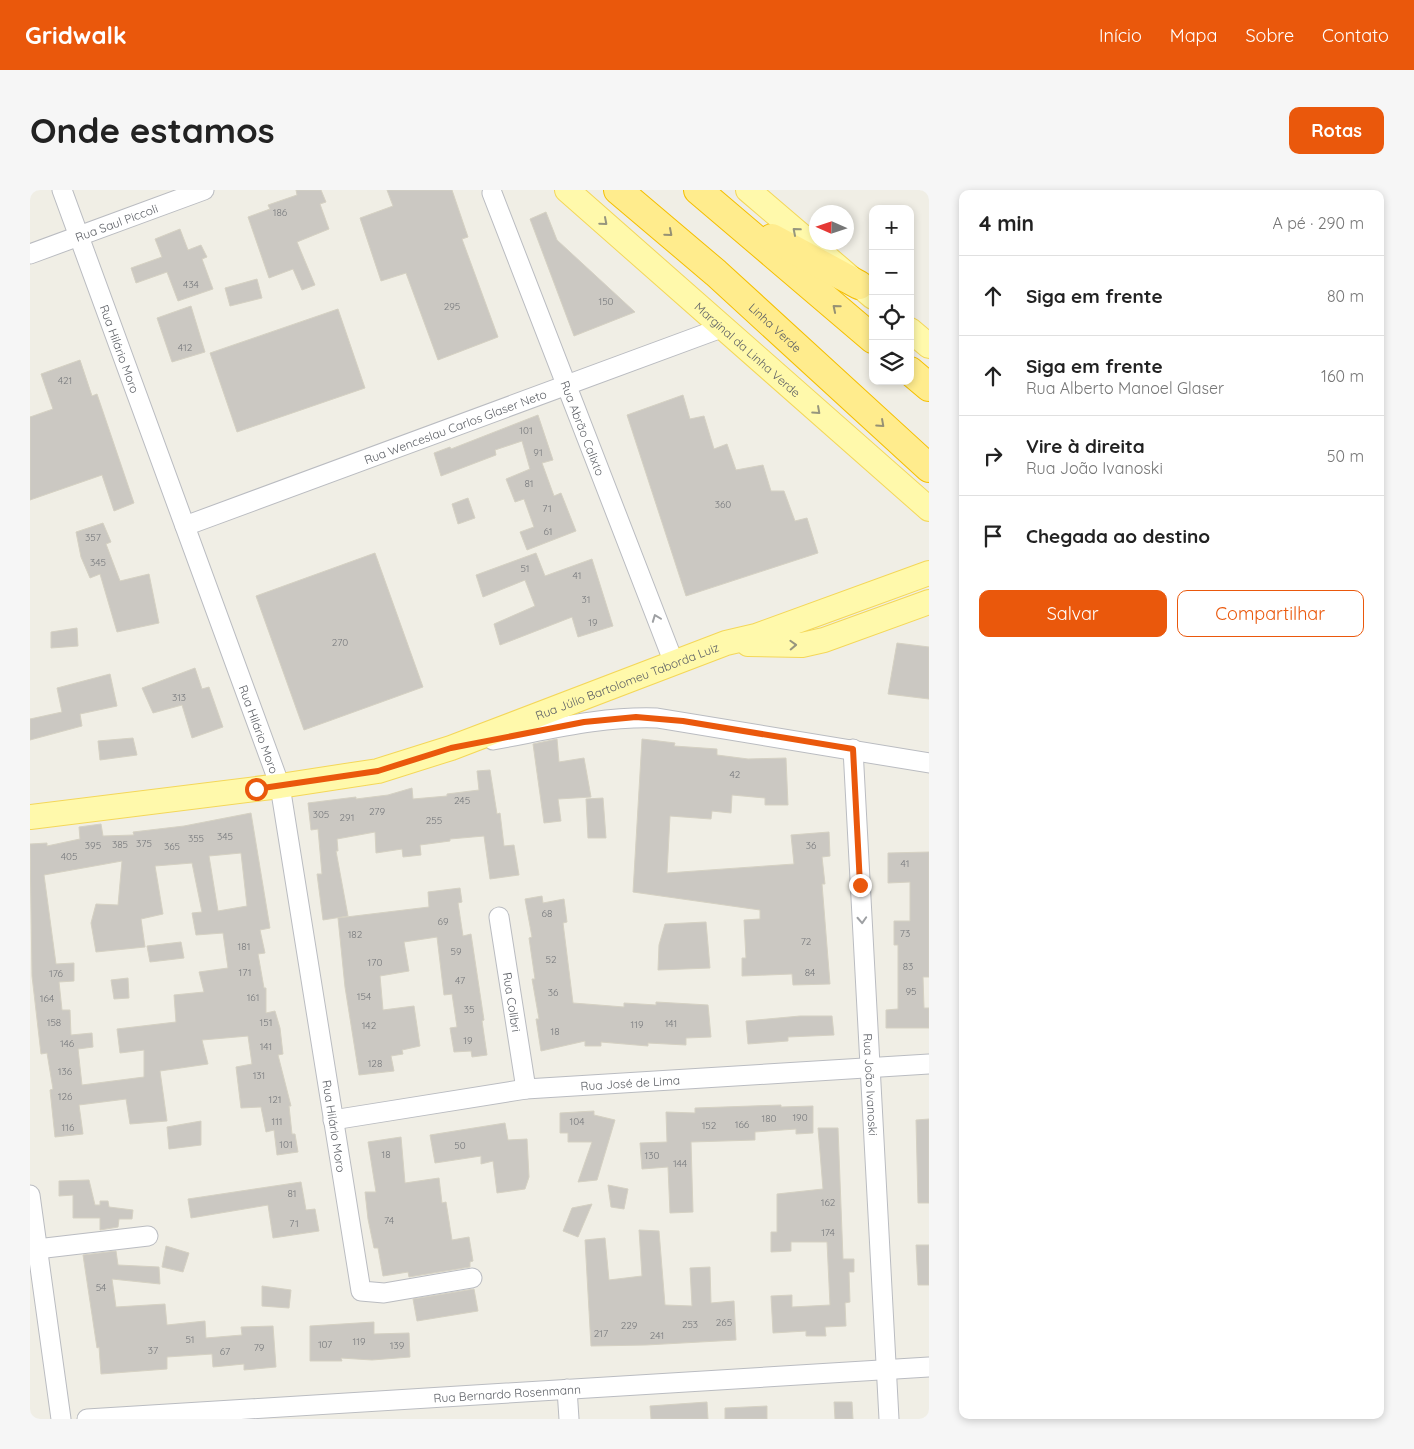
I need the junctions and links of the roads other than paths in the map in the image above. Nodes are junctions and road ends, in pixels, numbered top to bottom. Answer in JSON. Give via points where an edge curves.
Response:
{"nodes":[{"id":1,"x":62,"y":190,"type":"edge"},
{"id":2,"x":204,"y":190,"type":"edge"},
{"id":3,"x":567,"y":190,"type":"edge"},
{"id":4,"x":618,"y":190,"type":"edge"},
{"id":5,"x":698,"y":190,"type":"edge"},
{"id":6,"x":748,"y":190,"type":"edge"},
{"id":7,"x":492,"y":193,"type":"dead end"},
{"id":8,"x":723,"y":212,"type":"junction"},
{"id":9,"x":79,"y":236,"type":"junction"},
{"id":10,"x":30,"y":254,"type":"edge"},
{"id":11,"x":866,"y":291,"type":"edge"},
{"id":12,"x":724,"y":327,"type":"junction"},
{"id":13,"x":914,"y":333,"type":"edge"},
{"id":14,"x":869,"y":336,"type":"edge"},
{"id":15,"x":929,"y":346,"type":"edge"},
{"id":16,"x":914,"y":374,"type":"edge"},
{"id":17,"x":566,"y":385,"type":"junction"},
{"id":18,"x":929,"y":387,"type":"edge"},
{"id":19,"x":929,"y":468,"type":"edge"},
{"id":20,"x":929,"y":509,"type":"edge"},
{"id":21,"x":185,"y":526,"type":"junction"},
{"id":22,"x":929,"y":561,"type":"edge"},
{"id":23,"x":929,"y":573,"type":"edge"},
{"id":24,"x":929,"y":602,"type":"edge"},
{"id":25,"x":815,"y":609,"type":"junction"},
{"id":26,"x":726,"y":643,"type":"junction"},
{"id":27,"x":674,"y":663,"type":"junction"},
{"id":28,"x":451,"y":748,"type":"junction"},
{"id":29,"x":853,"y":749,"type":"junction"},
{"id":30,"x":929,"y":763,"type":"edge"},
{"id":31,"x":280,"y":786,"type":"junction"},
{"id":32,"x":30,"y":817,"type":"edge"},
{"id":33,"x":499,"y":917,"type":"dead end"},
{"id":34,"x":929,"y":1064,"type":"edge"},
{"id":35,"x":870,"y":1068,"type":"junction"},
{"id":36,"x":526,"y":1089,"type":"junction"},
{"id":37,"x":334,"y":1120,"type":"junction"},
{"id":38,"x":30,"y":1195,"type":"edge"},
{"id":39,"x":148,"y":1236,"type":"dead end"},
{"id":40,"x":38,"y":1249,"type":"junction"},
{"id":41,"x":472,"y":1278,"type":"dead end"},
{"id":42,"x":37,"y":1303,"type":"edge"},
{"id":43,"x":929,"y":1367,"type":"edge"},
{"id":44,"x":886,"y":1369,"type":"junction"},
{"id":45,"x":567,"y":1389,"type":"junction"},
{"id":46,"x":243,"y":1414,"type":"edge"},
{"id":47,"x":61,"y":1419,"type":"edge"},
{"id":48,"x":87,"y":1419,"type":"edge"},
{"id":49,"x":569,"y":1419,"type":"edge"},
{"id":50,"x":889,"y":1419,"type":"edge"}],
"edges":[{"from":1,"to":9,"type":"street","name":"Rua Hilário Moro"},
{"from":2,"to":9,"type":"street","name":"Rua Saul Piccoli"},
{"from":3,"to":12,"type":"main road","name":"Marginal da Linha Verde","one_way":true},
{"from":4,"to":19,"type":"highway","name":"Linha Verde","one_way":true,"via":[[716,274]]},
{"from":5,"to":8,"type":"highway"},
{"from":11,"to":6,"type":"main road","one_way":true},
{"from":7,"to":17,"type":"street","name":"Rua Abrão Calixto"},
{"from":8,"to":11,"type":"highway"},
{"from":14,"to":8,"type":"highway","one_way":true},
{"from":9,"to":10,"type":"street","name":"Rua Saul Piccoli"},
{"from":9,"to":21,"type":"street","name":"Rua Hilário Moro"},
{"from":12,"to":17,"type":"street","name":"Rua Wenceslau Carlos Glaser Neto"},
{"from":12,"to":20,"type":"main road","name":"Marginal da Linha Verde","one_way":true},
{"from":13,"to":15,"type":"main road"},
{"from":16,"to":18,"type":"highway"},
{"from":17,"to":21,"type":"street","name":"Rua Wenceslau Carlos Glaser Neto"},
{"from":27,"to":17,"type":"street","name":"Rua Abrão Calixto","one_way":true},
{"from":21,"to":31,"type":"street","name":"Rua Hilário Moro"},
{"from":22,"to":25,"type":"main road","name":"Rua Júlio Bartolomeu Taborda Luiz"},
{"from":23,"to":25,"type":"main road","name":"Rua Júlio Bartolomeu Taborda Luiz"},
{"from":26,"to":24,"type":"main road","one_way":true,"via":[[802,644],[824,640]]},
{"from":25,"to":26,"type":"main road","name":"Rua Júlio Bartolomeu Taborda Luiz","via":[[756,636]]},
{"from":26,"to":27,"type":"main road","name":"Rua Júlio Bartolomeu Taborda Luiz"},
{"from":27,"to":28,"type":"main road","name":"Rua Júlio Bartolomeu Taborda Luiz"},
{"from":28,"to":29,"type":"street","via":[[584,722],[636,717],[683,721]]},
{"from":28,"to":31,"type":"main road","name":"Rua Júlio Bartolomeu Taborda Luiz","via":[[378,771]]},
{"from":29,"to":30,"type":"street"},
{"from":29,"to":35,"type":"street","name":"Rua João Ivanoski","one_way":true},
{"from":31,"to":32,"type":"main road","name":"Rua Júlio Bartolomeu Taborda Luiz"},
{"from":31,"to":37,"type":"street","name":"Rua Hilário Moro"},
{"from":33,"to":36,"type":"street","name":"Rua Colibri"},
{"from":34,"to":35,"type":"street","name":"Rua José de Lima"},
{"from":35,"to":36,"type":"street","name":"Rua José de Lima"},
{"from":35,"to":44,"type":"street","name":"Rua João Ivanoski"},
{"from":36,"to":37,"type":"street","name":"Rua José de Lima"},
{"from":37,"to":41,"type":"street","name":"Rua Hilário Moro","via":[[360,1291],[384,1293]]},
{"from":38,"to":40,"type":"street"},
{"from":39,"to":40,"type":"street"},
{"from":40,"to":42,"type":"street"},
{"from":42,"to":47,"type":"street"},
{"from":43,"to":44,"type":"street","name":"Rua Bernardo Rosenmann"},
{"from":44,"to":45,"type":"street","name":"Rua Bernardo Rosenmann"},
{"from":44,"to":50,"type":"street","name":"Rua João Ivanoski"},
{"from":45,"to":46,"type":"street","name":"Rua Bernardo Rosenmann"},
{"from":45,"to":49,"type":"street"},
{"from":46,"to":48,"type":"street","name":"Rua Bernardo Rosenmann"}]}
